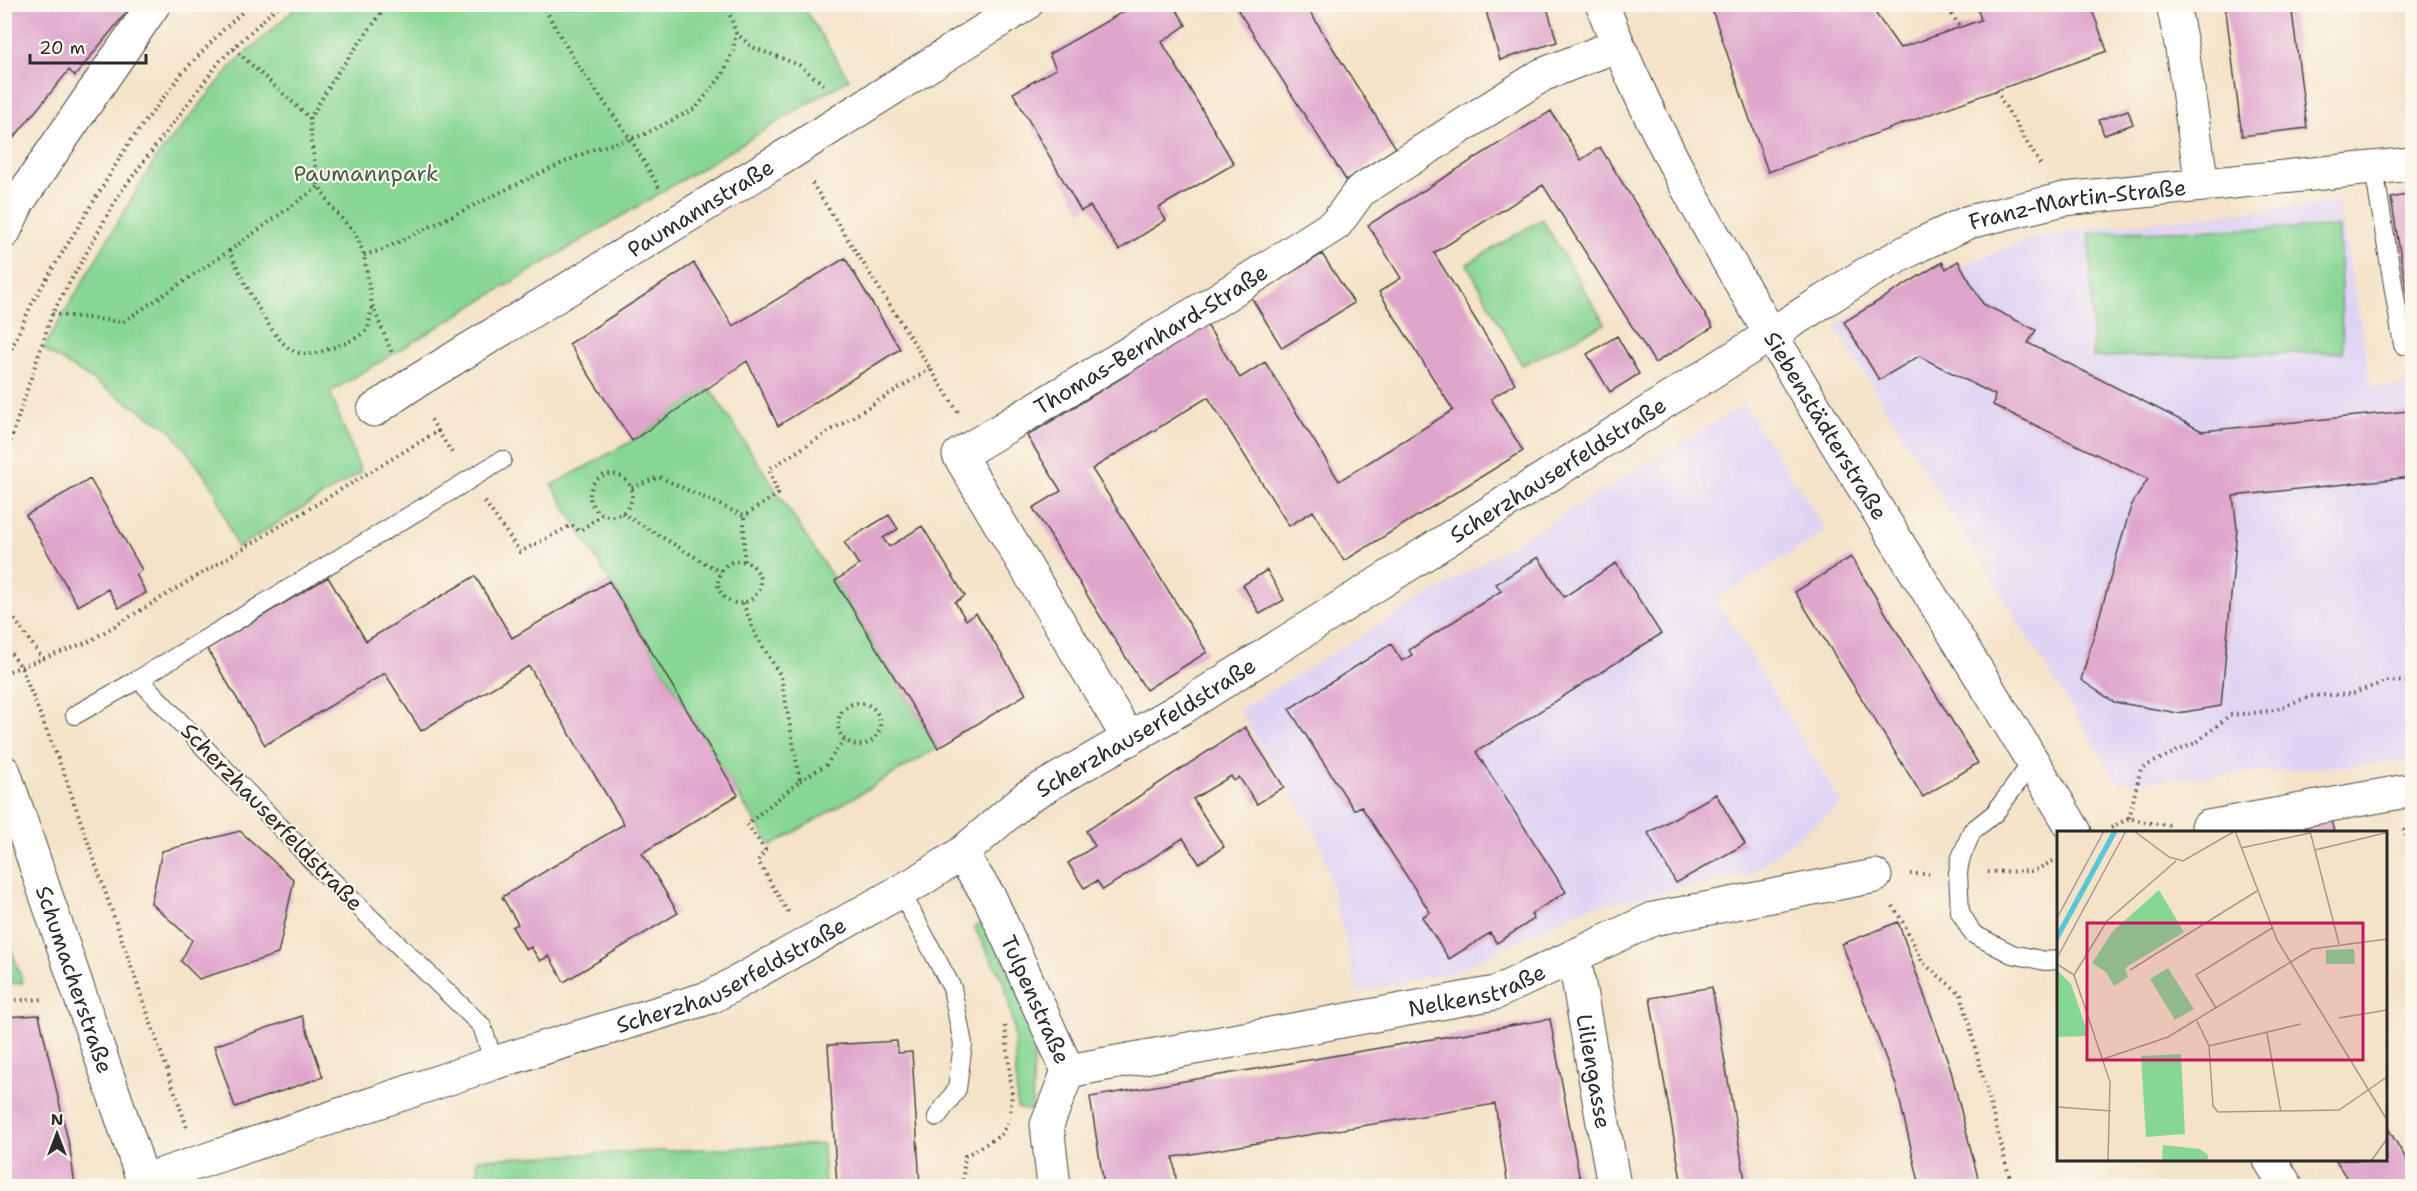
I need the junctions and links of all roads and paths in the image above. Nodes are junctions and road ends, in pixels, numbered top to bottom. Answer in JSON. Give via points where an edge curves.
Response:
{"nodes":[{"id":1,"x":154,"y":4,"type":"edge"},
{"id":2,"x":251,"y":4,"type":"edge"},
{"id":3,"x":280,"y":4,"type":"edge"},
{"id":4,"x":388,"y":4,"type":"edge"},
{"id":5,"x":542,"y":4,"type":"edge"},
{"id":6,"x":726,"y":4,"type":"edge"},
{"id":7,"x":1026,"y":4,"type":"edge"},
{"id":8,"x":1602,"y":4,"type":"edge"},
{"id":9,"x":1945,"y":4,"type":"edge"},
{"id":10,"x":2173,"y":4,"type":"edge"},
{"id":11,"x":1960,"y":27,"type":"dead end"},
{"id":12,"x":736,"y":33,"type":"junction"},
{"id":13,"x":1618,"y":45,"type":"junction"},
{"id":14,"x":234,"y":49,"type":"junction"},
{"id":15,"x":1996,"y":91,"type":"dead end"},
{"id":16,"x":850,"y":115,"type":"junction"},
{"id":17,"x":310,"y":118,"type":"junction"},
{"id":18,"x":630,"y":138,"type":"junction"},
{"id":19,"x":792,"y":153,"type":"junction"},
{"id":20,"x":2412,"y":164,"type":"edge"},
{"id":21,"x":2374,"y":169,"type":"junction"},
{"id":22,"x":2044,"y":170,"type":"dead end"},
{"id":23,"x":2202,"y":184,"type":"junction"},
{"id":24,"x":319,"y":186,"type":"junction"},
{"id":25,"x":679,"y":221,"type":"junction"},
{"id":26,"x":4,"y":231,"type":"edge"},
{"id":27,"x":229,"y":250,"type":"junction"},
{"id":28,"x":364,"y":255,"type":"junction"},
{"id":29,"x":372,"y":305,"type":"junction"},
{"id":30,"x":52,"y":314,"type":"junction"},
{"id":31,"x":1771,"y":334,"type":"junction"},
{"id":32,"x":2403,"y":345,"type":"dead end"},
{"id":33,"x":4,"y":365,"type":"edge"},
{"id":34,"x":930,"y":369,"type":"junction"},
{"id":35,"x":409,"y":386,"type":"junction"},
{"id":36,"x":374,"y":410,"type":"dead end"},
{"id":37,"x":438,"y":431,"type":"junction"},
{"id":38,"x":959,"y":455,"type":"junction"},
{"id":39,"x":502,"y":460,"type":"dead end"},
{"id":40,"x":469,"y":479,"type":"junction"},
{"id":41,"x":632,"y":488,"type":"junction"},
{"id":42,"x":5,"y":500,"type":"edge"},
{"id":43,"x":622,"y":513,"type":"junction"},
{"id":44,"x":602,"y":515,"type":"junction"},
{"id":45,"x":744,"y":516,"type":"junction"},
{"id":46,"x":744,"y":561,"type":"junction"},
{"id":47,"x":720,"y":572,"type":"junction"},
{"id":48,"x":743,"y":603,"type":"junction"},
{"id":49,"x":4,"y":605,"type":"edge"},
{"id":50,"x":4,"y":644,"type":"edge"},
{"id":51,"x":43,"y":659,"type":"junction"},
{"id":52,"x":21,"y":667,"type":"junction"},
{"id":53,"x":4,"y":673,"type":"edge"},
{"id":54,"x":138,"y":679,"type":"junction"},
{"id":55,"x":2412,"y":682,"type":"edge"},
{"id":56,"x":75,"y":715,"type":"dead end"},
{"id":57,"x":1129,"y":739,"type":"junction"},
{"id":58,"x":844,"y":740,"type":"junction"},
{"id":59,"x":2033,"y":761,"type":"junction"},
{"id":60,"x":4,"y":772,"type":"edge"},
{"id":61,"x":800,"y":781,"type":"junction"},
{"id":62,"x":2412,"y":790,"type":"edge"},
{"id":63,"x":2128,"y":818,"type":"junction"},
{"id":64,"x":2208,"y":827,"type":"joint"},
{"id":65,"x":2074,"y":831,"type":"edge"},
{"id":66,"x":2105,"y":831,"type":"edge"},
{"id":67,"x":962,"y":854,"type":"junction"},
{"id":68,"x":1875,"y":876,"type":"joint"},
{"id":69,"x":901,"y":892,"type":"junction"},
{"id":70,"x":807,"y":944,"type":"junction"},
{"id":71,"x":1574,"y":956,"type":"junction"},
{"id":72,"x":2057,"y":960,"type":"edge"},
{"id":73,"x":1005,"y":1022,"type":"dead end"},
{"id":74,"x":494,"y":1063,"type":"junction"},
{"id":75,"x":1068,"y":1071,"type":"junction"},
{"id":76,"x":937,"y":1117,"type":"dead end"},
{"id":77,"x":1010,"y":1119,"type":"junction"},
{"id":78,"x":1047,"y":1125,"type":"junction"},
{"id":79,"x":199,"y":1161,"type":"junction"},
{"id":80,"x":2271,"y":1161,"type":"edge"},
{"id":81,"x":144,"y":1184,"type":"edge"},
{"id":82,"x":962,"y":1186,"type":"edge"},
{"id":83,"x":1054,"y":1186,"type":"edge"},
{"id":84,"x":1614,"y":1186,"type":"edge"},
{"id":85,"x":2012,"y":1186,"type":"edge"},
{"id":86,"x":2286,"y":1186,"type":"edge"}],
"edges":[{"from":1,"to":26,"type":"street","via":[[18,202]]},
{"from":2,"to":33,"type":"path","via":[[183,72],[129,143],[33,301]]},
{"from":3,"to":14,"type":"path"},
{"from":4,"to":17,"type":"path"},
{"from":5,"to":18,"type":"path","via":[[576,63]]},
{"from":6,"to":12,"type":"path"},
{"from":7,"to":16,"type":"street","name":"Paumannstraße"},
{"from":8,"to":13,"type":"street","name":"Siebenstädterstraße"},
{"from":9,"to":11,"type":"path"},
{"from":10,"to":23,"type":"street"},
{"from":12,"to":16,"type":"path","via":[[752,47],[799,65],[837,95]]},
{"from":12,"to":18,"type":"path","via":[[723,74],[696,108]]},
{"from":13,"to":31,"type":"street","name":"Siebenstädterstraße","via":[[1666,148]]},
{"from":13,"to":38,"type":"street","name":"Thomas-Bernhard-Straße","via":[[1542,75],[1360,191],[1336,224]]},
{"from":14,"to":17,"type":"path"},
{"from":14,"to":30,"type":"path","via":[[120,193]]},
{"from":15,"to":22,"type":"path"},
{"from":16,"to":19,"type":"street","name":"Paumannstraße"},
{"from":17,"to":24,"type":"path"},
{"from":18,"to":25,"type":"path"},
{"from":18,"to":28,"type":"path","via":[[594,149]]},
{"from":19,"to":25,"type":"street","name":"Paumannstraße"},
{"from":19,"to":34,"type":"path"},
{"from":20,"to":21,"type":"street","name":"Franz-Martin-Straße"},
{"from":21,"to":23,"type":"street","name":"Franz-Martin-Straße"},
{"from":21,"to":32,"type":"lane"},
{"from":23,"to":31,"type":"street","name":"Franz-Martin-Straße","via":[[2064,199],[1969,222],[1866,274]]},
{"from":24,"to":27,"type":"path"},
{"from":24,"to":28,"type":"path","via":[[332,208],[356,234]]},
{"from":25,"to":35,"type":"street","name":"Paumannstraße"},
{"from":27,"to":29,"type":"path","via":[[268,326],[297,353],[313,354],[352,342],[368,329]]},
{"from":27,"to":30,"type":"path","via":[[123,322]]},
{"from":28,"to":29,"type":"path"},
{"from":29,"to":35,"type":"path"},
{"from":30,"to":42,"type":"path","via":[[10,442]]},
{"from":31,"to":57,"type":"street","name":"Scherzhauserfeldstraße"},
{"from":31,"to":59,"type":"street","name":"Siebenstädterstraße"},
{"from":34,"to":38,"type":"path","via":[[966,425]]},
{"from":34,"to":45,"type":"path","via":[[769,468],[778,494]]},
{"from":35,"to":36,"type":"street","name":"Paumannstraße"},
{"from":35,"to":37,"type":"path"},
{"from":37,"to":40,"type":"path"},
{"from":37,"to":51,"type":"path","via":[[88,642]]},
{"from":38,"to":57,"type":"street"},
{"from":39,"to":40,"type":"lane"},
{"from":40,"to":44,"type":"path","via":[[520,552],[572,525],[579,531]]},
{"from":40,"to":54,"type":"lane"},
{"from":41,"to":43,"type":"path","via":[[632,502]]},
{"from":41,"to":44,"type":"path","via":[[616,474],[596,480],[590,499]]},
{"from":41,"to":45,"type":"path","via":[[659,477]]},
{"from":43,"to":44,"type":"path"},
{"from":43,"to":47,"type":"path"},
{"from":45,"to":46,"type":"path"},
{"from":46,"to":47,"type":"path","via":[[730,563]]},
{"from":46,"to":48,"type":"path","via":[[756,568],[761,582],[756,596]]},
{"from":47,"to":48,"type":"path","via":[[721,592],[730,601]]},
{"from":48,"to":61,"type":"path","via":[[755,634],[781,676]]},
{"from":49,"to":51,"type":"path"},
{"from":50,"to":52,"type":"path"},
{"from":51,"to":52,"type":"path"},
{"from":52,"to":53,"type":"path"},
{"from":52,"to":79,"type":"path","via":[[65,776]]},
{"from":54,"to":56,"type":"lane"},
{"from":54,"to":74,"type":"lane","name":"Scherzhauserfeldstraße","via":[[320,869],[482,1026]]},
{"from":55,"to":63,"type":"path","via":[[2387,681],[2351,693],[2311,696],[2271,711],[2230,715],[2197,742],[2141,768]]},
{"from":57,"to":67,"type":"street","name":"Scherzhauserfeldstraße","via":[[1027,797]]},
{"from":58,"to":58,"type":"path","via":[[856,746],[875,738],[880,724],[876,711],[856,703],[844,709],[838,721]]},
{"from":58,"to":61,"type":"path","via":[[826,765]]},
{"from":59,"to":65,"type":"street","name":"Siebenstädterstraße"},
{"from":59,"to":72,"type":"lane","via":[[1995,813],[1972,831],[1958,873],[1960,912],[1973,934],[2012,954]]},
{"from":60,"to":81,"type":"street","name":"Schumacherstraße"},
{"from":61,"to":70,"type":"path","via":[[747,824],[765,850],[758,861]]},
{"from":62,"to":64,"type":"street"},
{"from":63,"to":64,"type":"path"},
{"from":63,"to":66,"type":"path"},
{"from":67,"to":69,"type":"street","name":"Scherzhauserfeldstraße"},
{"from":67,"to":75,"type":"street","name":"Tulpenstraße","via":[[990,898]]},
{"from":68,"to":71,"type":"street","name":"Nelkenstraße","via":[[1653,918]]},
{"from":68,"to":85,"type":"path","via":[[1923,963],[1961,994]]},
{"from":69,"to":70,"type":"street","name":"Scherzhauserfeldstraße"},
{"from":69,"to":76,"type":"lane","via":[[952,988],[963,1044],[957,1089]]},
{"from":70,"to":74,"type":"street","name":"Scherzhauserfeldstraße","via":[[711,997]]},
{"from":71,"to":75,"type":"street","name":"Nelkenstraße","via":[[1495,993]]},
{"from":71,"to":84,"type":"street","name":"Liliengasse"},
{"from":73,"to":77,"type":"path","via":[[1012,1092]]},
{"from":74,"to":79,"type":"street","name":"Scherzhauserfeldstraße"},
{"from":75,"to":78,"type":"street","name":"Tulpenstraße"},
{"from":77,"to":78,"type":"path"},
{"from":77,"to":82,"type":"path","via":[[1001,1135],[965,1156]]},
{"from":78,"to":83,"type":"street","name":"Tulpenstraße"},
{"from":79,"to":81,"type":"street","name":"Scherzhauserfeldstraße"},
{"from":80,"to":86,"type":"street"}]}
